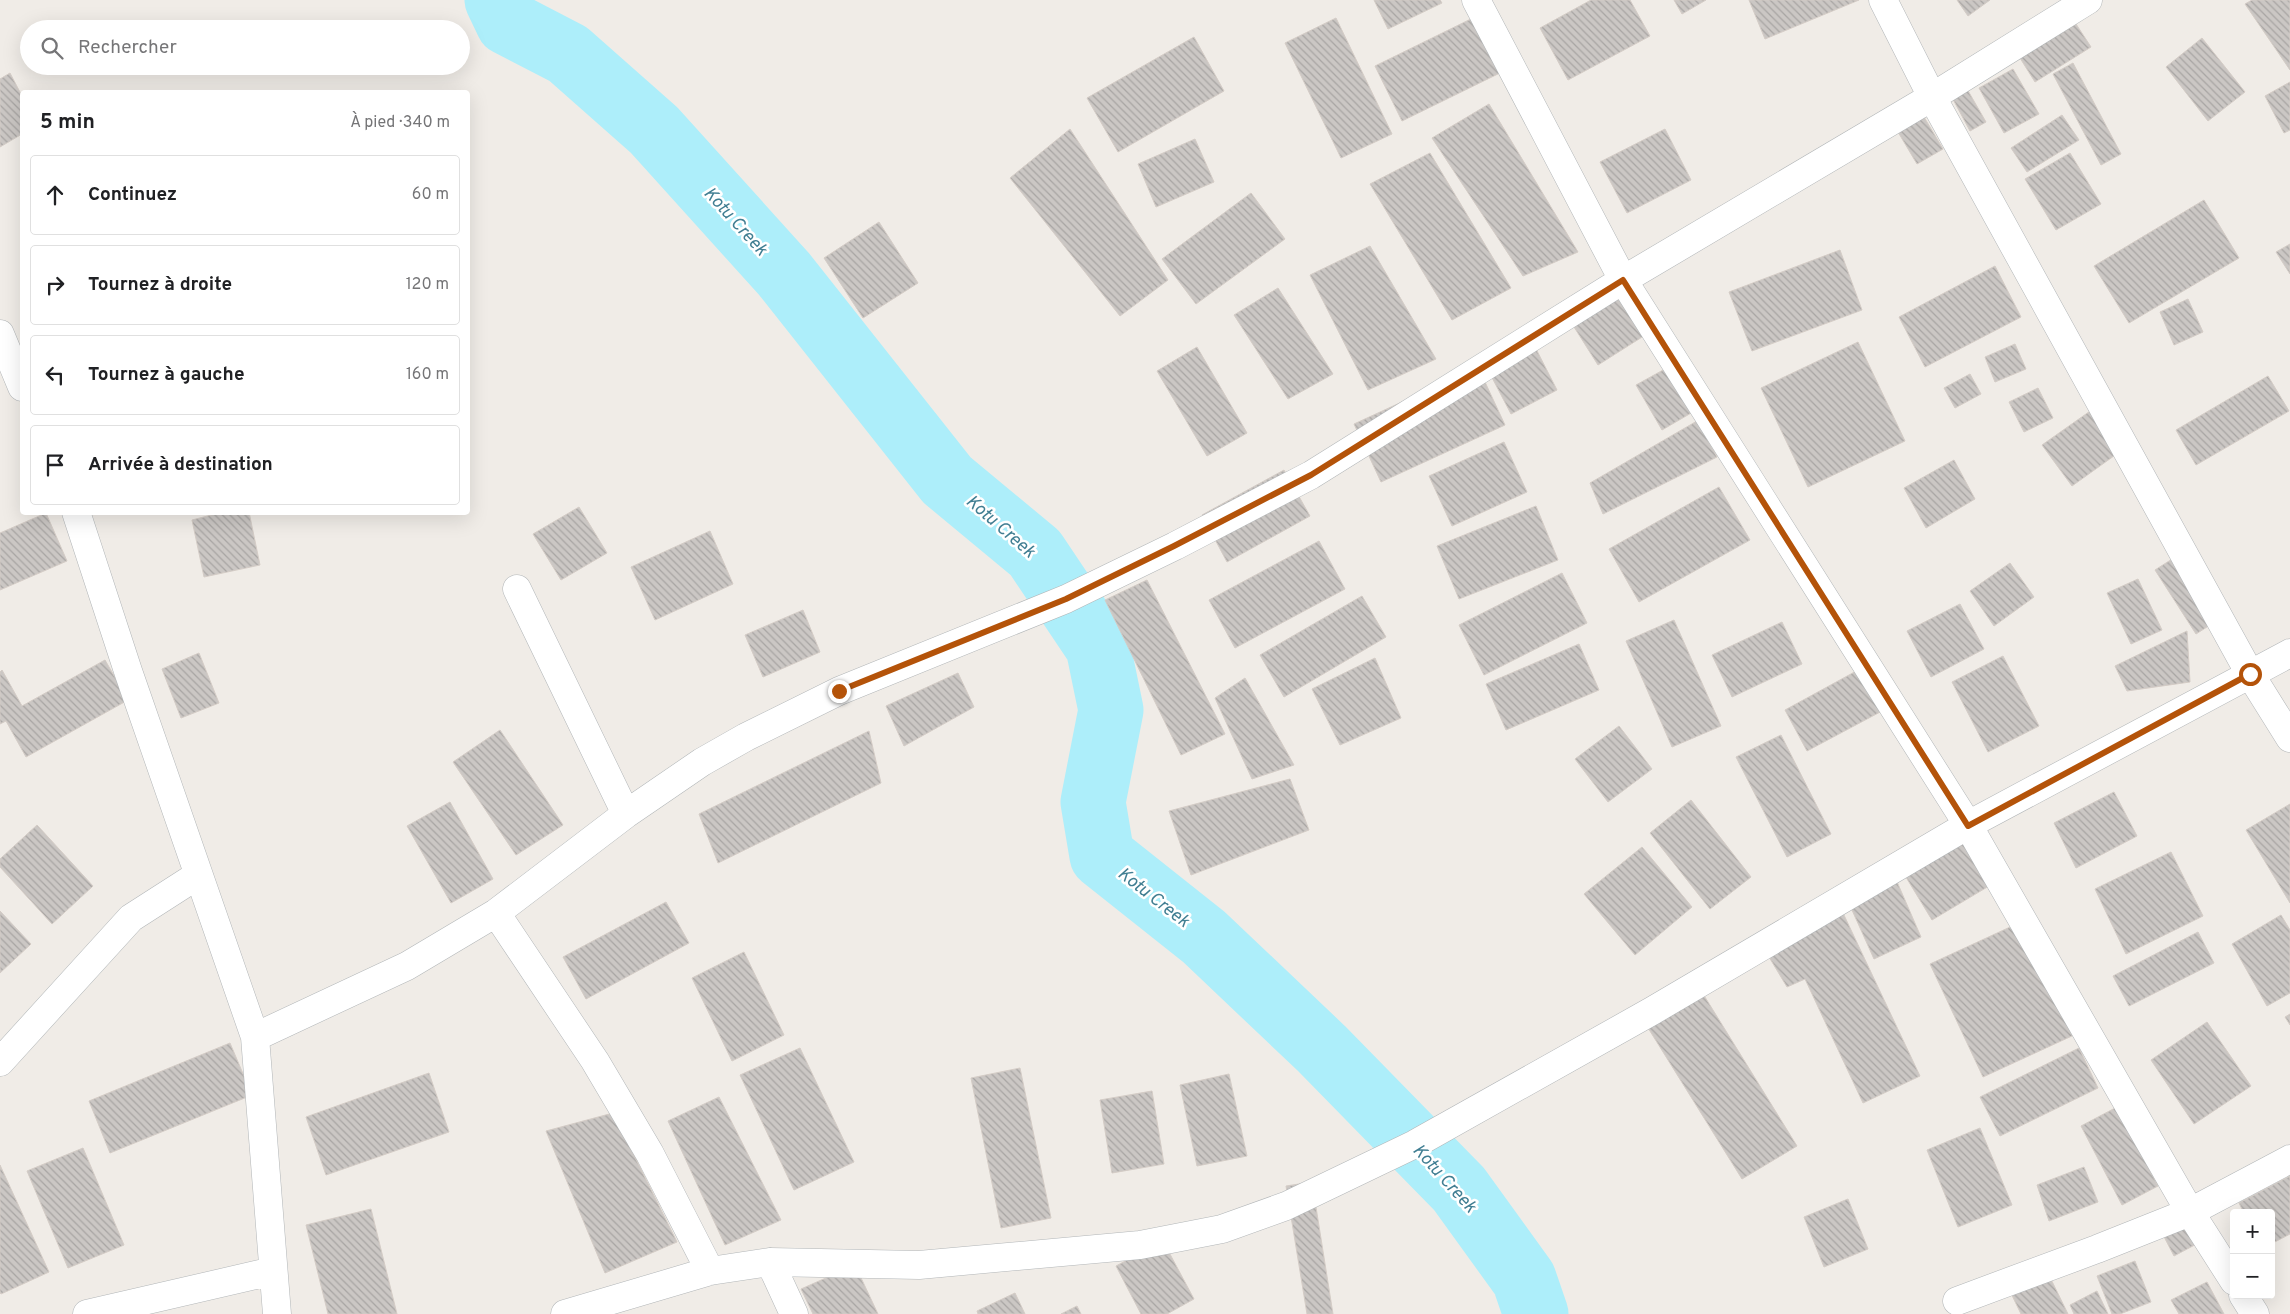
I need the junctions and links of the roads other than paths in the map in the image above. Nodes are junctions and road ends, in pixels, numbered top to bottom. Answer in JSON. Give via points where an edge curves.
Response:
{"nodes":[{"id":1,"x":1476,"y":0,"type":"edge"},
{"id":2,"x":1883,"y":0,"type":"edge"},
{"id":3,"x":2088,"y":0,"type":"edge"},
{"id":4,"x":1932,"y":97,"type":"junction"},
{"id":5,"x":1623,"y":280,"type":"junction"},
{"id":6,"x":0,"y":334,"type":"edge"},
{"id":7,"x":20,"y":382,"type":"edge"},
{"id":8,"x":77,"y":515,"type":"edge"},
{"id":9,"x":517,"y":589,"type":"dead end"},
{"id":10,"x":2290,"y":653,"type":"edge"},
{"id":11,"x":2250,"y":674,"type":"junction"},
{"id":12,"x":2290,"y":738,"type":"edge"},
{"id":13,"x":626,"y":814,"type":"junction"},
{"id":14,"x":1968,"y":826,"type":"junction"},
{"id":15,"x":198,"y":875,"type":"junction"},
{"id":16,"x":496,"y":913,"type":"junction"},
{"id":17,"x":255,"y":1037,"type":"junction"},
{"id":18,"x":0,"y":1062,"type":"edge"},
{"id":19,"x":2290,"y":1160,"type":"edge"},
{"id":20,"x":2190,"y":1212,"type":"junction"},
{"id":21,"x":770,"y":1262,"type":"junction"},
{"id":22,"x":710,"y":1270,"type":"junction"},
{"id":23,"x":273,"y":1272,"type":"junction"},
{"id":24,"x":2230,"y":1275,"type":"edge"},
{"id":25,"x":2246,"y":1299,"type":"edge"},
{"id":26,"x":1957,"y":1301,"type":"dead end"},
{"id":27,"x":87,"y":1314,"type":"edge"},
{"id":28,"x":277,"y":1314,"type":"edge"},
{"id":29,"x":565,"y":1314,"type":"edge"},
{"id":30,"x":794,"y":1314,"type":"edge"},
{"id":31,"x":2255,"y":1314,"type":"edge"}],
"edges":[{"from":1,"to":5,"type":"street"},
{"from":2,"to":4,"type":"street"},
{"from":3,"to":4,"type":"street"},
{"from":4,"to":5,"type":"street"},
{"from":4,"to":11,"type":"street"},
{"from":5,"to":13,"type":"street","via":[[1311,475],[1066,599],[839,691],[746,737],[702,762]]},
{"from":5,"to":14,"type":"street"},
{"from":6,"to":7,"type":"street"},
{"from":8,"to":15,"type":"street"},
{"from":9,"to":13,"type":"street"},
{"from":10,"to":11,"type":"street"},
{"from":11,"to":12,"type":"street"},
{"from":11,"to":14,"type":"street"},
{"from":13,"to":16,"type":"street"},
{"from":14,"to":20,"type":"street"},
{"from":14,"to":21,"type":"street","via":[[1652,1011],[1414,1144],[1286,1206],[1222,1229],[1140,1245],[919,1265]]},
{"from":15,"to":17,"type":"street"},
{"from":15,"to":18,"type":"street","via":[[131,918]]},
{"from":16,"to":17,"type":"street","via":[[407,966]]},
{"from":16,"to":22,"type":"street","via":[[595,1060],[650,1154]]},
{"from":17,"to":23,"type":"street"},
{"from":19,"to":20,"type":"street"},
{"from":20,"to":24,"type":"street"},
{"from":20,"to":26,"type":"street"},
{"from":21,"to":22,"type":"street"},
{"from":21,"to":30,"type":"street"},
{"from":22,"to":29,"type":"street"},
{"from":23,"to":27,"type":"street"},
{"from":23,"to":28,"type":"street"},
{"from":25,"to":31,"type":"street"}]}
